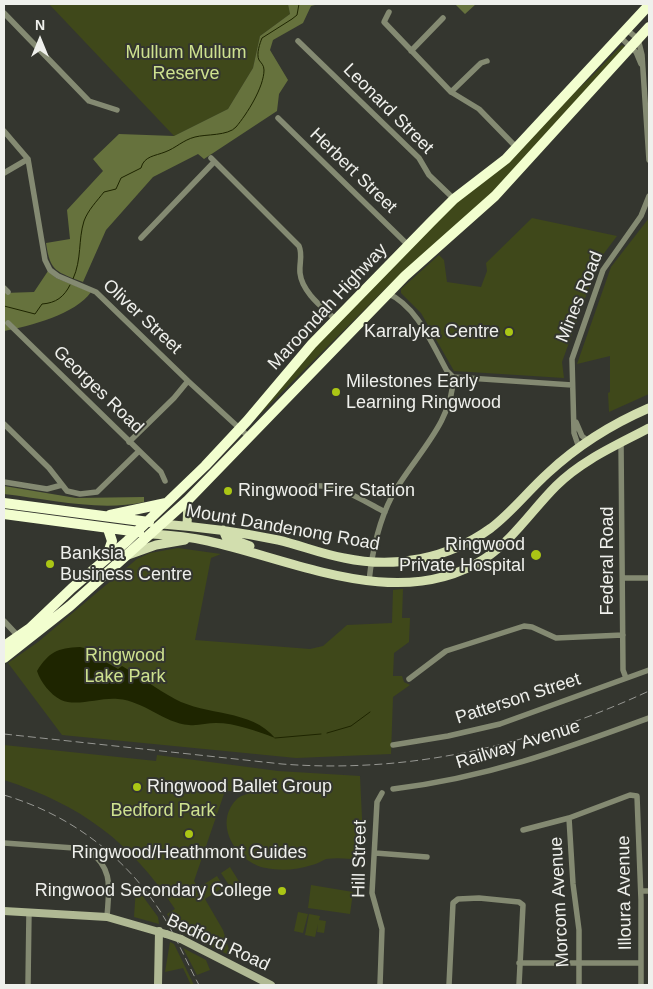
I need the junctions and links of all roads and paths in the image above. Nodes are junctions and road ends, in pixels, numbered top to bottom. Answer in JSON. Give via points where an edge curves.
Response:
{"nodes":[{"id":1,"x":649,"y":5,"type":"edge"},
{"id":2,"x":389,"y":12,"type":"dead end"},
{"id":3,"x":4,"y":13,"type":"edge"},
{"id":4,"x":443,"y":18,"type":"dead end"},
{"id":5,"x":649,"y":28,"type":"edge"},
{"id":6,"x":624,"y":33,"type":"junction"},
{"id":7,"x":298,"y":41,"type":"dead end"},
{"id":8,"x":634,"y":43,"type":"junction"},
{"id":9,"x":412,"y":51,"type":"junction"},
{"id":10,"x":487,"y":60,"type":"dead end"},
{"id":11,"x":642,"y":66,"type":"junction"},
{"id":12,"x":451,"y":92,"type":"junction"},
{"id":13,"x":117,"y":110,"type":"dead end"},
{"id":14,"x":278,"y":118,"type":"dead end"},
{"id":15,"x":4,"y":132,"type":"edge"},
{"id":16,"x":517,"y":148,"type":"junction"},
{"id":17,"x":28,"y":159,"type":"junction"},
{"id":18,"x":649,"y":160,"type":"edge"},
{"id":19,"x":4,"y":173,"type":"edge"},
{"id":20,"x":649,"y":196,"type":"edge"},
{"id":21,"x":454,"y":200,"type":"junction"},
{"id":22,"x":141,"y":238,"type":"dead end"},
{"id":23,"x":408,"y":246,"type":"junction"},
{"id":24,"x":387,"y":293,"type":"junction"},
{"id":25,"x":335,"y":319,"type":"junction"},
{"id":26,"x":8,"y":323,"type":"dead end"},
{"id":27,"x":453,"y":377,"type":"junction"},
{"id":28,"x":188,"y":381,"type":"junction"},
{"id":29,"x":572,"y":385,"type":"junction"},
{"id":30,"x":649,"y":408,"type":"edge"},
{"id":31,"x":575,"y":420,"type":"junction"},
{"id":32,"x":4,"y":424,"type":"edge"},
{"id":33,"x":649,"y":428,"type":"edge"},
{"id":34,"x":240,"y":430,"type":"junction"},
{"id":35,"x":249,"y":437,"type":"junction"},
{"id":36,"x":130,"y":442,"type":"junction"},
{"id":37,"x":622,"y":442,"type":"junction"},
{"id":38,"x":583,"y":444,"type":"junction"},
{"id":39,"x":139,"y":451,"type":"junction"},
{"id":40,"x":593,"y":458,"type":"junction"},
{"id":41,"x":166,"y":481,"type":"dead end"},
{"id":42,"x":4,"y":482,"type":"edge"},
{"id":43,"x":62,"y":485,"type":"junction"},
{"id":44,"x":311,"y":486,"type":"dead end"},
{"id":45,"x":188,"y":500,"type":"junction"},
{"id":46,"x":4,"y":503,"type":"edge"},
{"id":47,"x":166,"y":503,"type":"junction"},
{"id":48,"x":385,"y":512,"type":"junction"},
{"id":49,"x":4,"y":514,"type":"edge"},
{"id":50,"x":104,"y":516,"type":"junction"},
{"id":51,"x":147,"y":522,"type":"junction"},
{"id":52,"x":162,"y":524,"type":"junction"},
{"id":53,"x":187,"y":526,"type":"junction"},
{"id":54,"x":108,"y":530,"type":"junction"},
{"id":55,"x":223,"y":530,"type":"junction"},
{"id":56,"x":135,"y":532,"type":"junction"},
{"id":57,"x":152,"y":534,"type":"junction"},
{"id":58,"x":259,"y":536,"type":"junction"},
{"id":59,"x":192,"y":538,"type":"junction"},
{"id":60,"x":252,"y":550,"type":"junction"},
{"id":61,"x":128,"y":555,"type":"junction"},
{"id":62,"x":106,"y":559,"type":"junction"},
{"id":63,"x":371,"y":562,"type":"junction"},
{"id":64,"x":624,"y":578,"type":"junction"},
{"id":65,"x":649,"y":578,"type":"edge"},
{"id":66,"x":369,"y":581,"type":"junction"},
{"id":67,"x":62,"y":597,"type":"junction"},
{"id":68,"x":70,"y":606,"type":"junction"},
{"id":69,"x":4,"y":621,"type":"edge"},
{"id":70,"x":623,"y":635,"type":"junction"},
{"id":71,"x":21,"y":640,"type":"junction"},
{"id":72,"x":4,"y":646,"type":"edge"},
{"id":73,"x":4,"y":658,"type":"edge"},
{"id":74,"x":649,"y":670,"type":"edge"},
{"id":75,"x":626,"y":678,"type":"junction"},
{"id":76,"x":409,"y":679,"type":"dead end"},
{"id":77,"x":649,"y":718,"type":"edge"},
{"id":78,"x":393,"y":745,"type":"dead end"},
{"id":79,"x":393,"y":789,"type":"dead end"},
{"id":80,"x":382,"y":793,"type":"dead end"},
{"id":81,"x":569,"y":818,"type":"junction"},
{"id":82,"x":523,"y":830,"type":"dead end"},
{"id":83,"x":4,"y":843,"type":"edge"},
{"id":84,"x":375,"y":853,"type":"junction"},
{"id":85,"x":427,"y":857,"type":"dead end"},
{"id":86,"x":640,"y":891,"type":"junction"},
{"id":87,"x":649,"y":891,"type":"edge"},
{"id":88,"x":4,"y":911,"type":"edge"},
{"id":89,"x":29,"y":912,"type":"junction"},
{"id":90,"x":107,"y":917,"type":"junction"},
{"id":91,"x":163,"y":932,"type":"junction"},
{"id":92,"x":519,"y":963,"type":"junction"},
{"id":93,"x":579,"y":963,"type":"junction"},
{"id":94,"x":641,"y":963,"type":"junction"},
{"id":95,"x":28,"y":985,"type":"edge"},
{"id":96,"x":158,"y":985,"type":"edge"},
{"id":97,"x":271,"y":985,"type":"edge"},
{"id":98,"x":380,"y":985,"type":"edge"},
{"id":99,"x":449,"y":985,"type":"edge"},
{"id":100,"x":519,"y":985,"type":"edge"},
{"id":101,"x":579,"y":985,"type":"edge"},
{"id":102,"x":641,"y":985,"type":"edge"}],
"edges":[{"from":1,"to":6,"type":"highway","name":"Maroondah Highway"},
{"from":2,"to":9,"type":"street","via":[[384,22]]},
{"from":3,"to":13,"type":"street","via":[[89,101]]},
{"from":4,"to":9,"type":"street"},
{"from":5,"to":8,"type":"highway","name":"Maroondah Highway"},
{"from":6,"to":8,"type":"street"},
{"from":6,"to":8,"type":"street"},
{"from":6,"to":16,"type":"highway","name":"Maroondah Highway"},
{"from":7,"to":21,"type":"street","name":"Leonard Street","via":[[419,158],[428,175]]},
{"from":8,"to":11,"type":"street"},
{"from":8,"to":11,"type":"street","via":[[642,55]]},
{"from":8,"to":24,"type":"highway","name":"Maroondah Highway","via":[[495,196]]},
{"from":9,"to":12,"type":"street"},
{"from":10,"to":12,"type":"street"},
{"from":11,"to":18,"type":"street"},
{"from":12,"to":16,"type":"street","via":[[479,109]]},
{"from":14,"to":23,"type":"street","name":"Herbert Street"},
{"from":15,"to":17,"type":"street"},
{"from":16,"to":21,"type":"highway","name":"Maroondah Highway"},
{"from":17,"to":19,"type":"street"},
{"from":17,"to":28,"type":"street","name":"Oliver Street","via":[[45,260],[55,274],[96,292]]},
{"from":20,"to":29,"type":"street","name":"Mines Road","via":[[641,216],[614,251],[601,275],[572,359]]},
{"from":21,"to":23,"type":"highway","name":"Maroondah Highway"},
{"from":22,"to":25,"type":"street","via":[[212,160],[299,246],[302,253],[300,274],[305,287]]},
{"from":23,"to":25,"type":"highway","name":"Maroondah Highway"},
{"from":24,"to":27,"type":"street","via":[[396,297],[416,317]]},
{"from":24,"to":35,"type":"highway","name":"Maroondah Highway"},
{"from":25,"to":34,"type":"highway","name":"Maroondah Highway"},
{"from":26,"to":36,"type":"street","name":"Georges Road"},
{"from":27,"to":29,"type":"street"},
{"from":27,"to":48,"type":"street","via":[[452,389],[438,426],[392,495]]},
{"from":28,"to":34,"type":"street","name":"Oliver Street"},
{"from":28,"to":36,"type":"street"},
{"from":29,"to":31,"type":"street","name":"Mines Road"},
{"from":30,"to":38,"type":"main road","name":"Mount Dandenong Road"},
{"from":31,"to":38,"type":"street","name":"Mines Road"},
{"from":31,"to":38,"type":"street","name":"Mines Road","via":[[574,433]]},
{"from":32,"to":43,"type":"street"},
{"from":33,"to":37,"type":"main road","name":"Mount Dandenong Road"},
{"from":34,"to":35,"type":"street","name":"Oliver Street"},
{"from":34,"to":47,"type":"highway","name":"Maroondah Highway"},
{"from":35,"to":45,"type":"highway","name":"Maroondah Highway"},
{"from":36,"to":39,"type":"street","name":"Georges Road"},
{"from":37,"to":40,"type":"main road","name":"Mount Dandenong Road"},
{"from":37,"to":64,"type":"street","name":"Federal Road"},
{"from":38,"to":40,"type":"main road"},
{"from":38,"to":63,"type":"main road","name":"Mount Dandenong Road","via":[[549,472],[513,510],[470,541],[428,558]]},
{"from":39,"to":41,"type":"street","name":"Georges Road"},
{"from":39,"to":43,"type":"street","via":[[97,492],[75,494]]},
{"from":40,"to":66,"type":"main road","name":"Mount Dandenong Road","via":[[556,486],[503,544],[483,559],[441,576],[411,581]]},
{"from":42,"to":43,"type":"street","via":[[47,489]]},
{"from":44,"to":48,"type":"street","via":[[349,493]]},
{"from":45,"to":52,"type":"highway","name":"Maroondah Highway"},
{"from":45,"to":53,"type":"main road"},
{"from":46,"to":50,"type":"highway"},
{"from":47,"to":50,"type":"highway"},
{"from":47,"to":51,"type":"highway","name":"Maroondah Highway"},
{"from":48,"to":63,"type":"street"},
{"from":49,"to":54,"type":"highway"},
{"from":50,"to":51,"type":"highway"},
{"from":51,"to":52,"type":"highway"},
{"from":51,"to":56,"type":"highway","name":"Maroondah Highway"},
{"from":52,"to":53,"type":"main road","name":"Mount Dandenong Road"},
{"from":52,"to":57,"type":"highway","name":"Maroondah Highway"},
{"from":53,"to":55,"type":"main road","name":"Mount Dandenong Road"},
{"from":54,"to":56,"type":"highway"},
{"from":54,"to":62,"type":"highway","via":[[112,541]]},
{"from":55,"to":58,"type":"main road","name":"Mount Dandenong Road"},
{"from":55,"to":60,"type":"main road","via":[[226,537]]},
{"from":56,"to":57,"type":"highway"},
{"from":56,"to":62,"type":"highway","name":"Maroondah Highway"},
{"from":57,"to":59,"type":"main road","name":"Mount Dandenong Road"},
{"from":57,"to":61,"type":"highway","name":"Maroondah Highway"},
{"from":58,"to":60,"type":"main road","via":[[252,541]]},
{"from":58,"to":63,"type":"main road","name":"Mount Dandenong Road"},
{"from":59,"to":60,"type":"main road","name":"Mount Dandenong Road"},
{"from":59,"to":61,"type":"main road"},
{"from":60,"to":66,"type":"main road","name":"Mount Dandenong Road","via":[[339,576]]},
{"from":61,"to":68,"type":"highway","name":"Maroondah Highway"},
{"from":62,"to":67,"type":"highway","name":"Maroondah Highway"},
{"from":63,"to":66,"type":"street"},
{"from":64,"to":65,"type":"street"},
{"from":64,"to":70,"type":"street","name":"Federal Road"},
{"from":67,"to":68,"type":"highway"},
{"from":67,"to":71,"type":"highway","name":"Maroondah Highway"},
{"from":68,"to":71,"type":"highway","name":"Maroondah Highway"},
{"from":69,"to":71,"type":"street"},
{"from":70,"to":75,"type":"street","name":"Federal Road"},
{"from":70,"to":76,"type":"street","via":[[556,638],[524,626],[446,651]]},
{"from":71,"to":72,"type":"highway","name":"Maroondah Highway"},
{"from":71,"to":73,"type":"highway","name":"Maroondah Highway"},
{"from":74,"to":75,"type":"street","name":"Patterson Street"},
{"from":75,"to":78,"type":"street","name":"Patterson Street","via":[[500,724]]},
{"from":77,"to":79,"type":"street","name":"Railway Avenue","via":[[490,772]]},
{"from":80,"to":84,"type":"street","name":"Hill Street","via":[[377,802]]},
{"from":81,"to":82,"type":"street"},
{"from":81,"to":86,"type":"street","name":"Illoura Avenue","via":[[635,795],[638,800]]},
{"from":81,"to":93,"type":"street","name":"Morcom Avenue"},
{"from":83,"to":90,"type":"street","via":[[88,849],[105,866],[108,876]]},
{"from":84,"to":85,"type":"street"},
{"from":84,"to":98,"type":"street","name":"Hill Street","via":[[372,893],[382,929]]},
{"from":86,"to":87,"type":"street"},
{"from":86,"to":94,"type":"street","name":"Illoura Avenue"},
{"from":88,"to":89,"type":"main road","name":"Bedford Road"},
{"from":89,"to":90,"type":"main road","name":"Bedford Road"},
{"from":89,"to":95,"type":"street"},
{"from":90,"to":91,"type":"main road","name":"Bedford Road"},
{"from":91,"to":96,"type":"main road"},
{"from":91,"to":97,"type":"main road","name":"Bedford Road","bridge":true},
{"from":92,"to":93,"type":"street"},
{"from":92,"to":99,"type":"street","via":[[523,905],[519,902],[458,898],[453,903]]},
{"from":92,"to":100,"type":"street"},
{"from":93,"to":94,"type":"street"},
{"from":93,"to":101,"type":"street","name":"Morcom Avenue"},
{"from":94,"to":102,"type":"street","name":"Illoura Avenue"}]}
